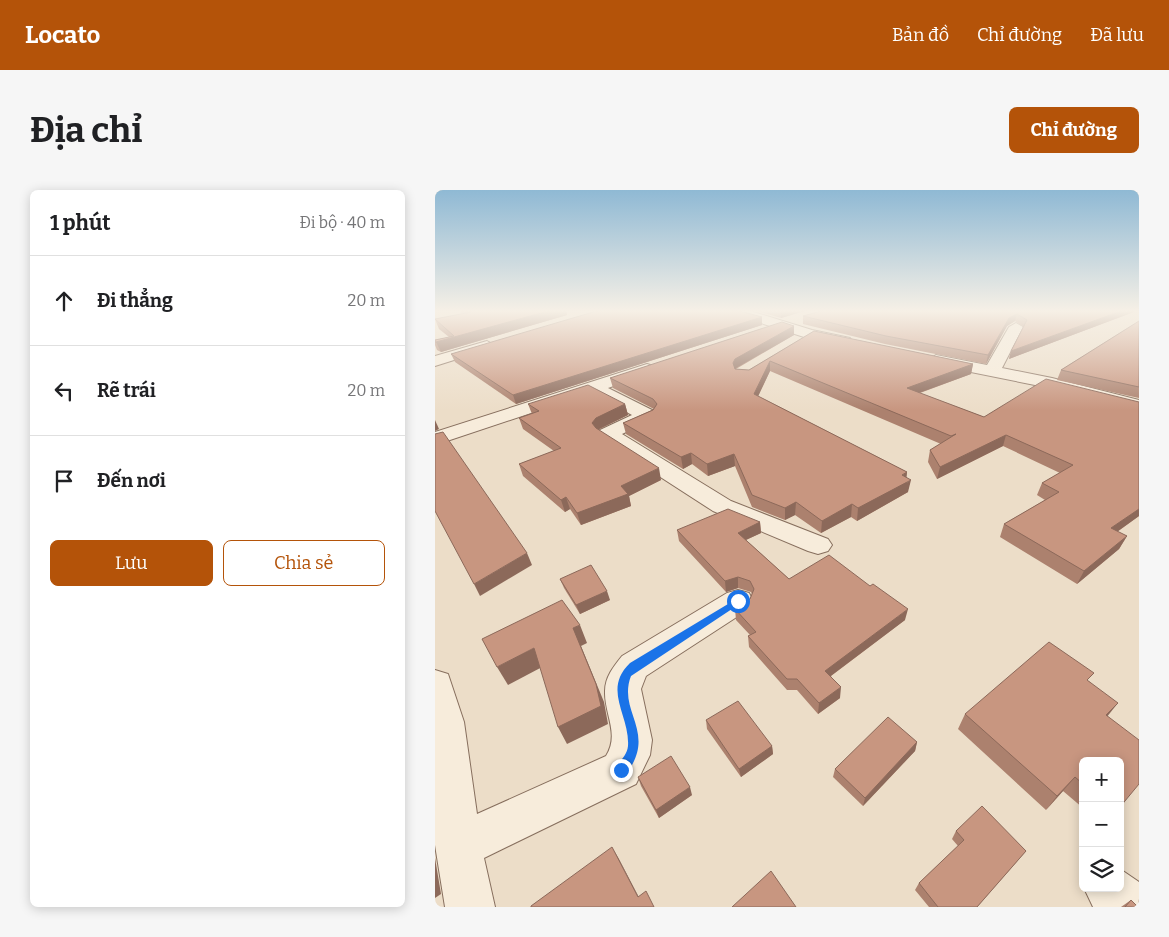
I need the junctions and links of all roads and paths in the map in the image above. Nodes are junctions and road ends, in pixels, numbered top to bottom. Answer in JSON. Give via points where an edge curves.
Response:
{"nodes":[{"id":1,"x":493,"y":343,"type":"edge"},
{"id":2,"x":1007,"y":343,"type":"edge"},
{"id":3,"x":925,"y":358,"type":"edge"},
{"id":4,"x":435,"y":361,"type":"edge"},
{"id":5,"x":659,"y":366,"type":"edge"},
{"id":6,"x":992,"y":372,"type":"junction"},
{"id":7,"x":593,"y":387,"type":"junction"},
{"id":8,"x":1139,"y":406,"type":"edge"},
{"id":9,"x":435,"y":439,"type":"edge"},
{"id":10,"x":818,"y":545,"type":"dead end"},
{"id":11,"x":738,"y":601,"type":"dead end"},
{"id":12,"x":435,"y":685,"type":"edge"},
{"id":13,"x":458,"y":846,"type":"junction"},
{"id":14,"x":1113,"y":892,"type":"edge"},
{"id":15,"x":470,"y":907,"type":"edge"},
{"id":16,"x":1131,"y":907,"type":"edge"}],
"edges":[{"from":1,"to":4,"type":"street"},
{"from":2,"to":6,"type":"street"},
{"from":3,"to":6,"type":"street"},
{"from":5,"to":7,"type":"street"},
{"from":6,"to":8,"type":"street","via":[[1052,383]]},
{"from":7,"to":9,"type":"street"},
{"from":7,"to":10,"type":"street","via":[[647,415],[607,434],[721,506]]},
{"from":11,"to":13,"type":"street","via":[[627,673],[622,684],[623,695],[634,746],[630,759],[621,770]]},
{"from":12,"to":13,"type":"street","via":[[445,722]]},
{"from":13,"to":15,"type":"street"},
{"from":14,"to":16,"type":"street"}]}
